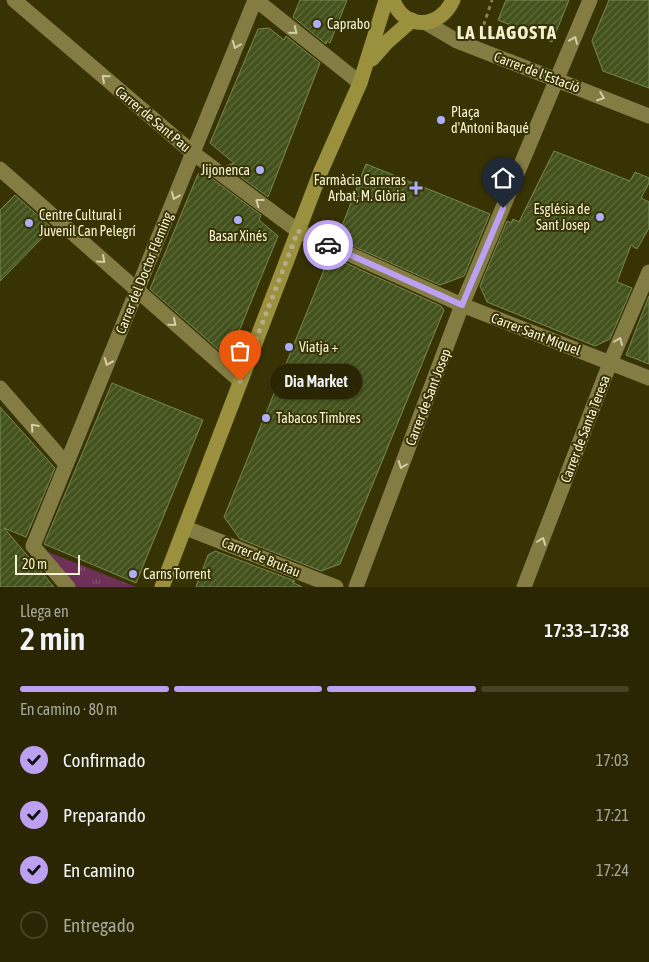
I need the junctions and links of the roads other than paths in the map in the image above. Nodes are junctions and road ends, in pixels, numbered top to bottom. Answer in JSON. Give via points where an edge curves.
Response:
{"nodes":[{"id":1,"x":14,"y":0,"type":"edge"},
{"id":2,"x":256,"y":0,"type":"edge"},
{"id":3,"x":386,"y":0,"type":"edge"},
{"id":4,"x":393,"y":0,"type":"edge"},
{"id":5,"x":453,"y":0,"type":"edge"},
{"id":6,"x":590,"y":0,"type":"edge"},
{"id":7,"x":412,"y":20,"type":"junction"},
{"id":8,"x":428,"y":24,"type":"junction"},
{"id":9,"x":362,"y":78,"type":"junction"},
{"id":10,"x":558,"y":81,"type":"junction"},
{"id":11,"x":649,"y":116,"type":"edge"},
{"id":12,"x":192,"y":153,"type":"junction"},
{"id":13,"x":0,"y":169,"type":"edge"},
{"id":14,"x":298,"y":231,"type":"junction"},
{"id":15,"x":649,"y":272,"type":"edge"},
{"id":16,"x":136,"y":291,"type":"junction"},
{"id":17,"x":462,"y":305,"type":"junction"},
{"id":18,"x":610,"y":363,"type":"junction"},
{"id":19,"x":649,"y":378,"type":"edge"},
{"id":20,"x":240,"y":381,"type":"junction"},
{"id":21,"x":0,"y":388,"type":"edge"},
{"id":22,"x":66,"y":464,"type":"junction"},
{"id":23,"x":186,"y":528,"type":"junction"},
{"id":24,"x":68,"y":587,"type":"edge"},
{"id":25,"x":162,"y":587,"type":"edge"},
{"id":26,"x":336,"y":587,"type":"edge"},
{"id":27,"x":356,"y":587,"type":"edge"},
{"id":28,"x":524,"y":587,"type":"edge"}],
"edges":[{"from":12,"to":1,"type":"street","name":"Carrer de Sant Pau","one_way":true},
{"from":2,"to":9,"type":"street","one_way":true},
{"from":2,"to":12,"type":"street","name":"Carrer del Doctor Fleming","one_way":true},
{"from":3,"to":9,"type":"main road"},
{"from":4,"to":7,"type":"main road","via":[[401,15]]},
{"from":5,"to":8,"type":"main road","via":[[441,17]]},
{"from":10,"to":6,"type":"street","name":"Carrer de Sant Josep","one_way":true},
{"from":7,"to":8,"type":"main road"},
{"from":7,"to":9,"type":"main road","via":[[376,53]]},
{"from":8,"to":10,"type":"street","name":"Carrer de l'Estació","via":[[457,40]]},
{"from":9,"to":14,"type":"main road"},
{"from":10,"to":11,"type":"street","name":"Carrer de l'Estació","one_way":true},
{"from":10,"to":17,"type":"street","name":"Carrer de Sant Josep"},
{"from":14,"to":12,"type":"street","name":"Carrer de Sant Pau","one_way":true},
{"from":12,"to":16,"type":"street","name":"Carrer del Doctor Fleming","one_way":true},
{"from":13,"to":16,"type":"street","one_way":true},
{"from":14,"to":17,"type":"street","name":"Carrer de Sant Pau"},
{"from":14,"to":20,"type":"main road"},
{"from":18,"to":15,"type":"street","name":"Carrer de Santa Teresa","one_way":true},
{"from":16,"to":20,"type":"street","one_way":true},
{"from":16,"to":22,"type":"street","name":"Carrer del Doctor Fleming","one_way":true},
{"from":17,"to":18,"type":"street","name":"Carrer Sant Miquel"},
{"from":17,"to":27,"type":"street","name":"Carrer de Sant Josep","one_way":true},
{"from":18,"to":19,"type":"street","name":"Carrer Sant Miquel"},
{"from":28,"to":18,"type":"street","name":"Carrer de Santa Teresa","one_way":true},
{"from":20,"to":23,"type":"main road"},
{"from":22,"to":21,"type":"street","one_way":true},
{"from":22,"to":24,"type":"street","name":"Carrer del Doctor Fleming","via":[[33,546]]},
{"from":23,"to":25,"type":"main road"},
{"from":23,"to":26,"type":"street","name":"Carrer de Brutau"}]}
